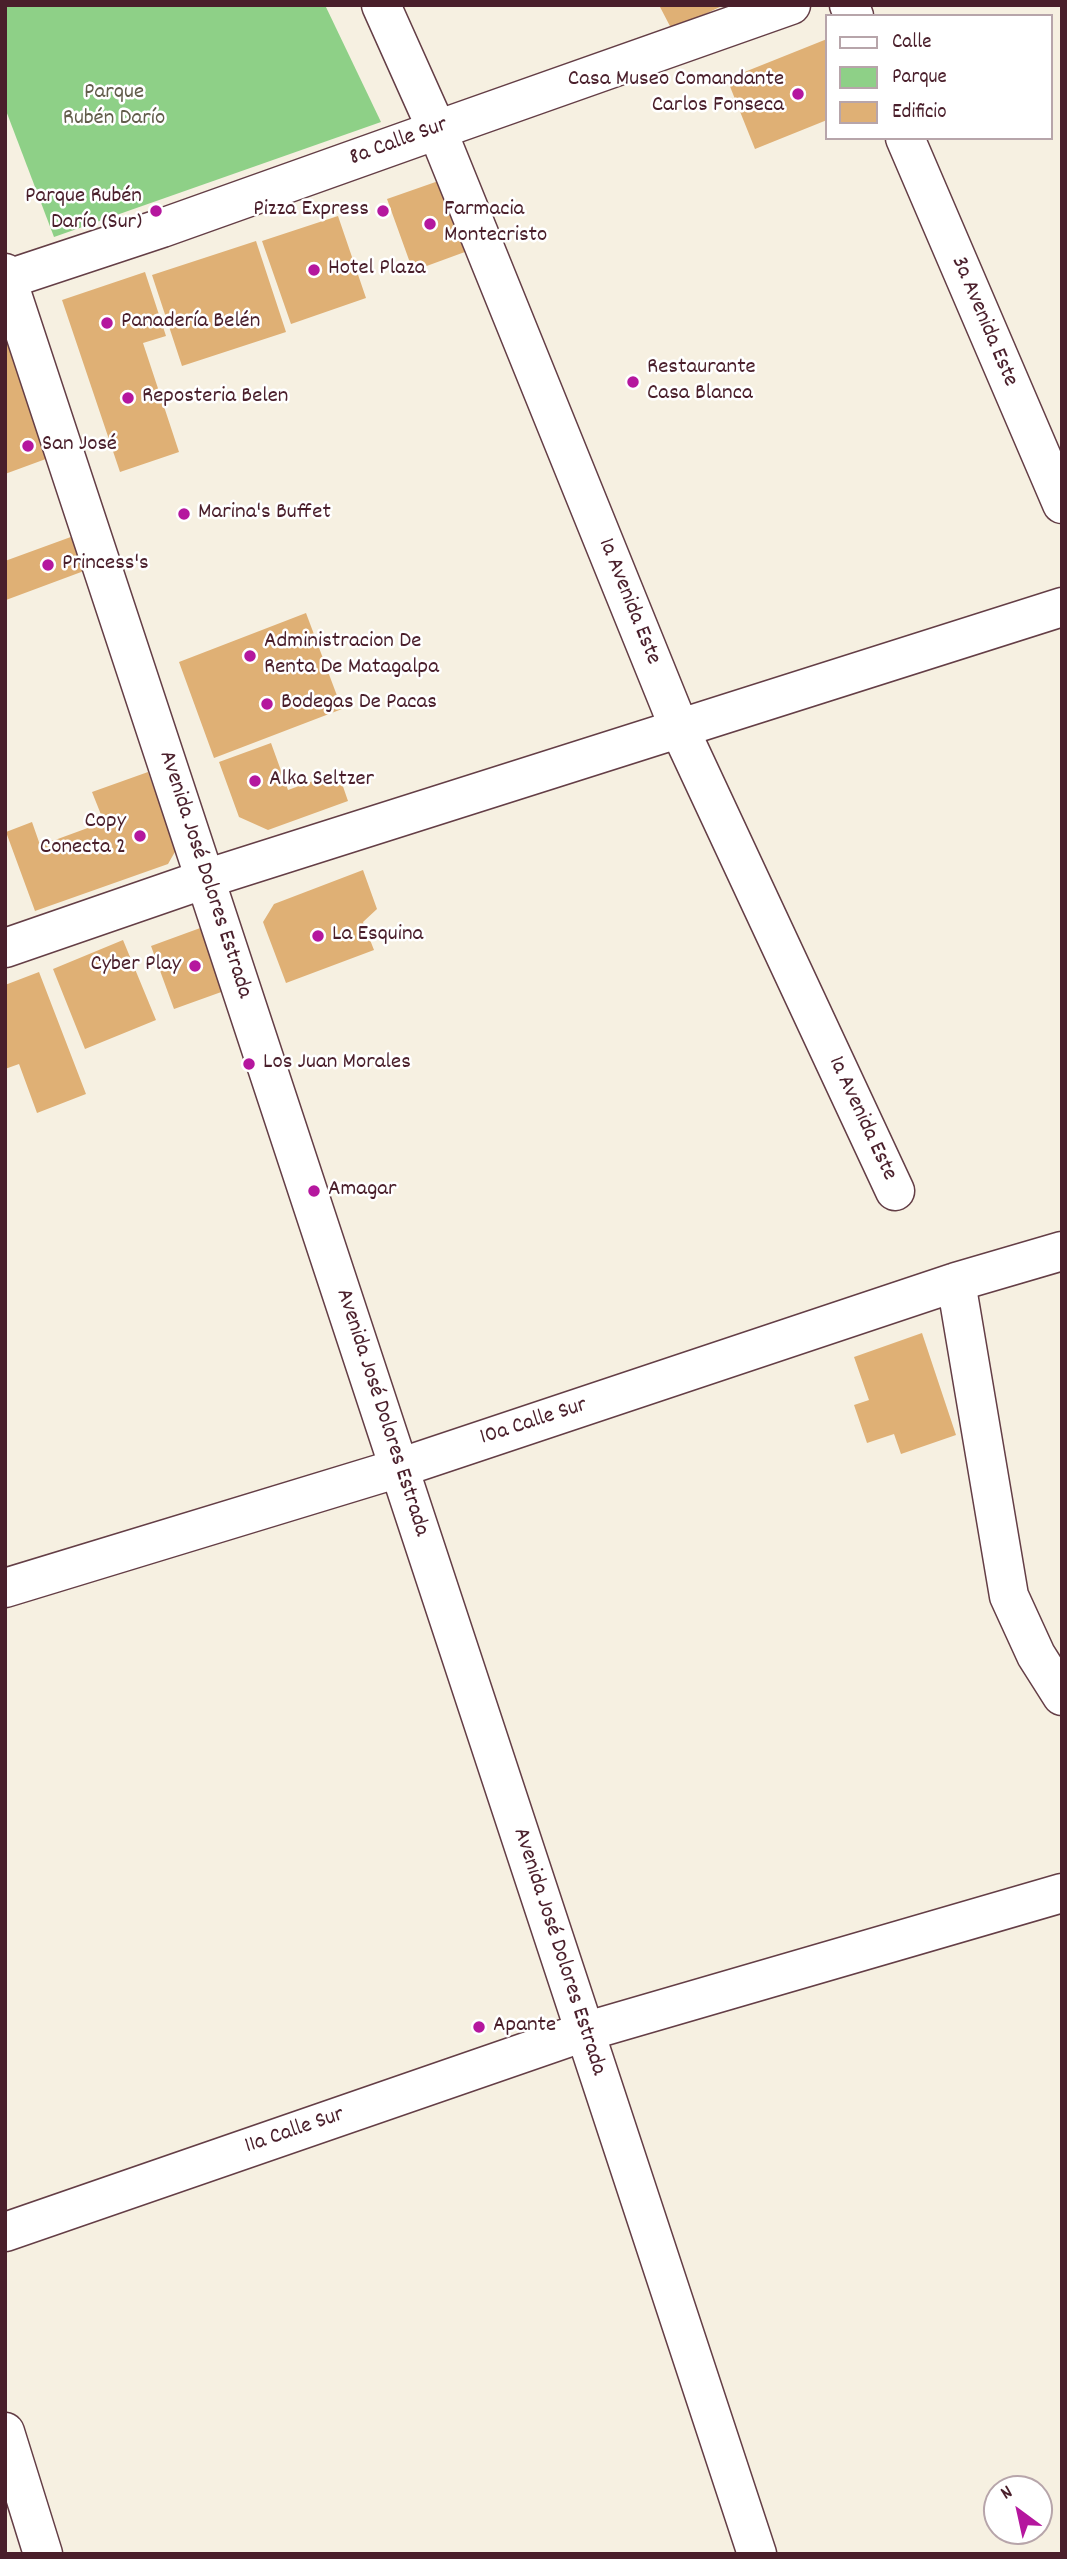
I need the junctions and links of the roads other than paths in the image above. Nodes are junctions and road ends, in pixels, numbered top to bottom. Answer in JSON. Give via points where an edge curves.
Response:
{"nodes":[{"id":1,"x":381,"y":5,"type":"edge"},
{"id":2,"x":791,"y":5,"type":"edge"},
{"id":3,"x":437,"y":130,"type":"junction"},
{"id":4,"x":906,"y":140,"type":"edge"},
{"id":5,"x":6,"y":277,"type":"edge"},
{"id":6,"x":1062,"y":504,"type":"edge"},
{"id":7,"x":1062,"y":607,"type":"edge"},
{"id":8,"x":680,"y":730,"type":"junction"},
{"id":9,"x":205,"y":879,"type":"junction"},
{"id":10,"x":5,"y":948,"type":"edge"},
{"id":11,"x":895,"y":1191,"type":"dead end"},
{"id":12,"x":1062,"y":1251,"type":"edge"},
{"id":13,"x":956,"y":1282,"type":"junction"},
{"id":14,"x":399,"y":1468,"type":"junction"},
{"id":15,"x":5,"y":1588,"type":"edge"},
{"id":16,"x":1062,"y":1696,"type":"edge"},
{"id":17,"x":1062,"y":1893,"type":"edge"},
{"id":18,"x":584,"y":2032,"type":"junction"},
{"id":19,"x":5,"y":2232,"type":"edge"},
{"id":20,"x":5,"y":2432,"type":"edge"},
{"id":21,"x":43,"y":2554,"type":"edge"},
{"id":22,"x":757,"y":2554,"type":"edge"}],
"edges":[{"from":1,"to":3,"type":"street","name":"1a Avenida Este"},
{"from":2,"to":3,"type":"street","name":"8a Calle Sur"},
{"from":3,"to":5,"type":"street","name":"8a Calle Sur","via":[[162,228]]},
{"from":3,"to":8,"type":"street","name":"1a Avenida Este"},
{"from":4,"to":6,"type":"street","name":"3a Avenida Este"},
{"from":5,"to":9,"type":"street","name":"Avenida José Dolores Estrada"},
{"from":7,"to":8,"type":"street"},
{"from":8,"to":9,"type":"street"},
{"from":8,"to":11,"type":"street","name":"1a Avenida Este"},
{"from":9,"to":10,"type":"street"},
{"from":9,"to":14,"type":"street","name":"Avenida José Dolores Estrada"},
{"from":12,"to":13,"type":"street","name":"10a Calle Sur"},
{"from":13,"to":14,"type":"street","name":"10a Calle Sur"},
{"from":13,"to":16,"type":"street","via":[[1009,1596],[1036,1656]]},
{"from":14,"to":15,"type":"street","name":"10a Calle Sur"},
{"from":14,"to":18,"type":"street","name":"Avenida José Dolores Estrada"},
{"from":17,"to":18,"type":"street","name":"11a Calle Sur"},
{"from":18,"to":19,"type":"street","name":"11a Calle Sur"},
{"from":18,"to":22,"type":"street","name":"Avenida José Dolores Estrada"},
{"from":20,"to":21,"type":"street"}]}
